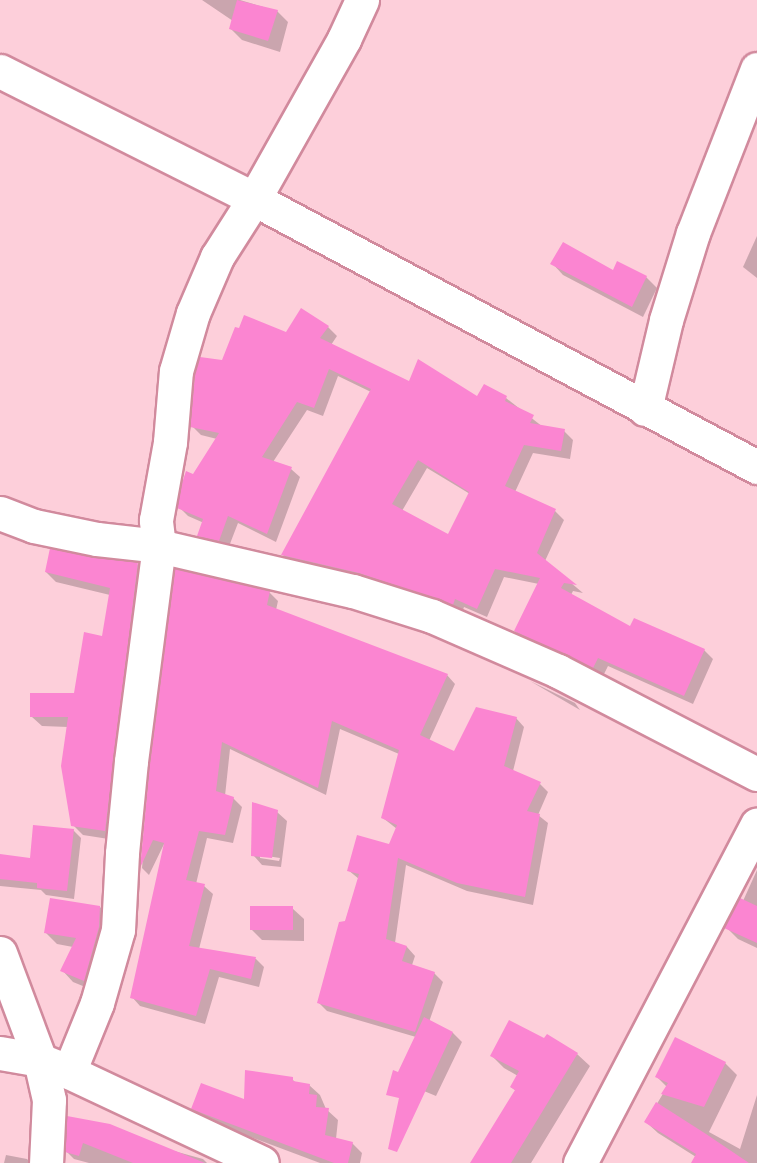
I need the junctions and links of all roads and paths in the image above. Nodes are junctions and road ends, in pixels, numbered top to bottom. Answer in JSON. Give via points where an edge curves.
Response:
{"nodes":[{"id":1,"x":362,"y":0,"type":"edge"},
{"id":2,"x":757,"y":69,"type":"edge"},
{"id":3,"x":0,"y":71,"type":"edge"},
{"id":4,"x":254,"y":199,"type":"junction"},
{"id":5,"x":645,"y":409,"type":"junction"},
{"id":6,"x":757,"y":467,"type":"edge"},
{"id":7,"x":0,"y":513,"type":"edge"},
{"id":8,"x":159,"y":546,"type":"junction"},
{"id":9,"x":757,"y":774,"type":"edge"},
{"id":10,"x":757,"y":825,"type":"edge"},
{"id":11,"x":0,"y":953,"type":"edge"},
{"id":12,"x":0,"y":1053,"type":"edge"},
{"id":13,"x":54,"y":1066,"type":"junction"},
{"id":14,"x":211,"y":1150,"type":"edge"},
{"id":15,"x":46,"y":1163,"type":"edge"},
{"id":16,"x":262,"y":1163,"type":"edge"},
{"id":17,"x":580,"y":1163,"type":"edge"}],
"edges":[{"from":1,"to":4,"type":"street"},
{"from":2,"to":5,"type":"street","via":[[693,233],[666,320]]},
{"from":3,"to":4,"type":"street"},
{"from":4,"to":5,"type":"street"},
{"from":4,"to":8,"type":"street","via":[[217,257],[193,313],[176,371],[170,442],[156,520]]},
{"from":5,"to":6,"type":"street"},
{"from":7,"to":8,"type":"street","via":[[34,526]]},
{"from":8,"to":9,"type":"street","via":[[354,591],[432,616],[558,671]]},
{"from":8,"to":13,"type":"street","via":[[131,761],[118,930],[97,1003]]},
{"from":10,"to":17,"type":"street"},
{"from":11,"to":13,"type":"street"},
{"from":12,"to":13,"type":"street"},
{"from":13,"to":14,"type":"street"},
{"from":13,"to":15,"type":"street"},
{"from":14,"to":16,"type":"street"}]}
